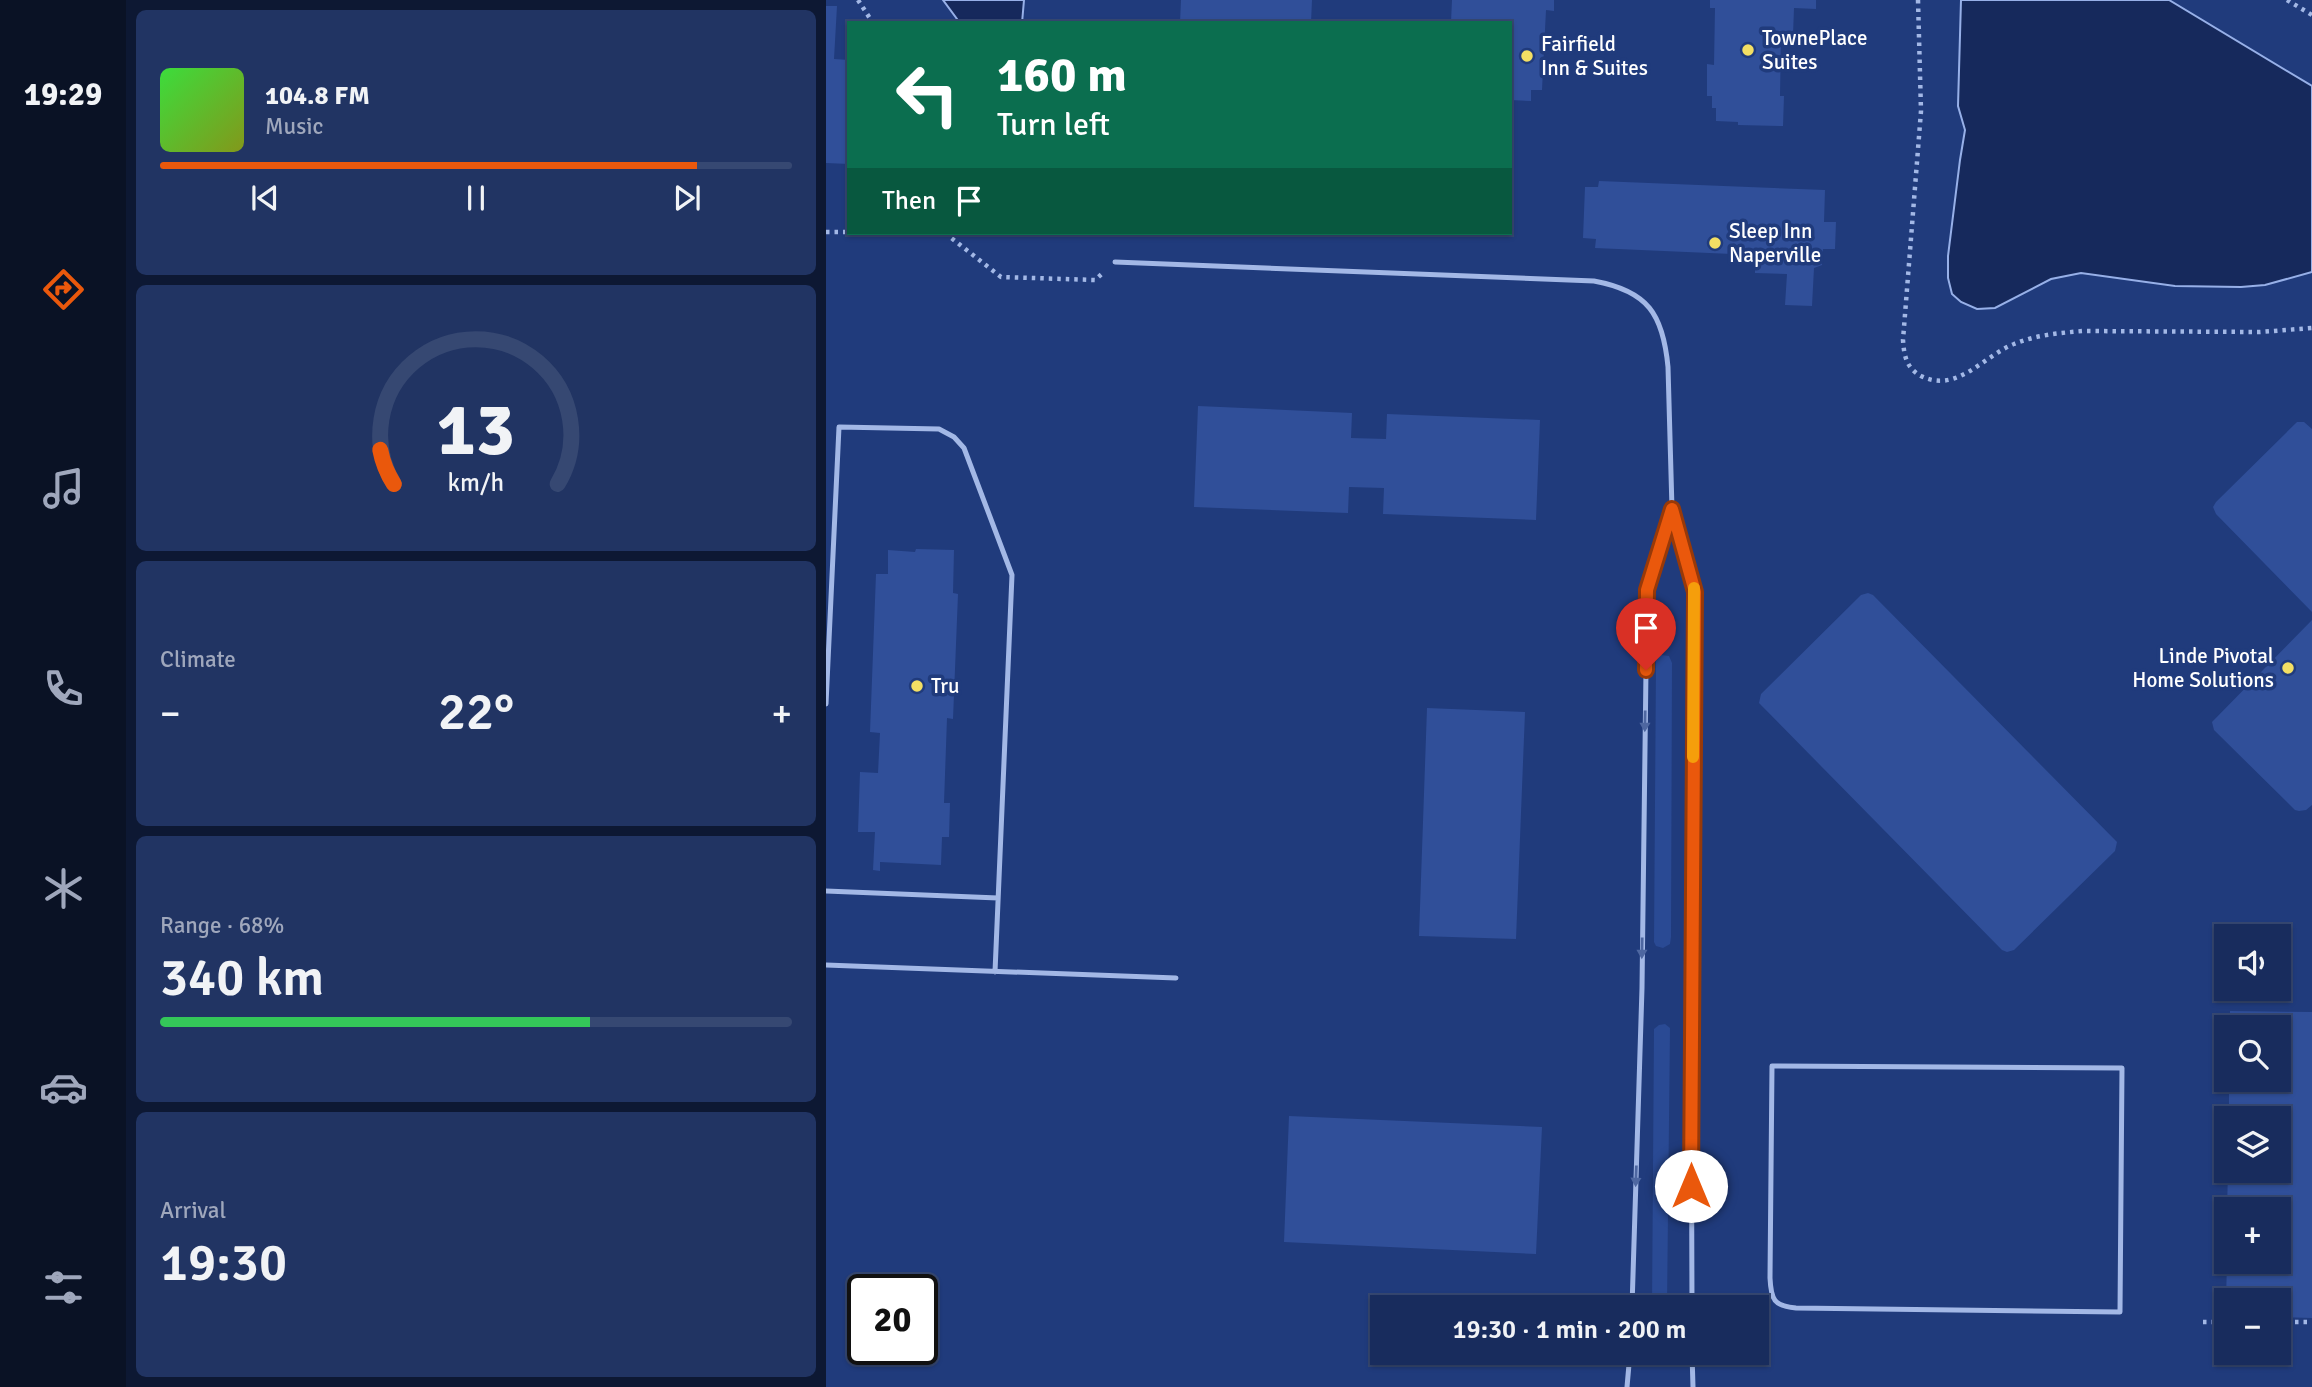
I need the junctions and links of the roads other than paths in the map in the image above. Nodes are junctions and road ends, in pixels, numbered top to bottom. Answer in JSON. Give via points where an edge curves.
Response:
{"nodes":[{"id":1,"x":1115,"y":262,"type":"road end"},
{"id":2,"x":1672,"y":509,"type":"junction"},
{"id":3,"x":826,"y":705,"type":"edge"},
{"id":4,"x":826,"y":891,"type":"edge"},
{"id":5,"x":998,"y":898,"type":"junction"},
{"id":6,"x":826,"y":965,"type":"edge"},
{"id":7,"x":995,"y":972,"type":"junction"},
{"id":8,"x":1176,"y":978,"type":"dead end"},
{"id":9,"x":1772,"y":1066,"type":"joint"},
{"id":10,"x":1632,"y":1295,"type":"edge"},
{"id":11,"x":1692,"y":1295,"type":"edge"},
{"id":12,"x":1629,"y":1365,"type":"edge"},
{"id":13,"x":1692,"y":1365,"type":"edge"},
{"id":14,"x":1627,"y":1387,"type":"edge"},
{"id":15,"x":1693,"y":1387,"type":"edge"}],
"edges":[{"from":1,"to":2,"type":"lane","via":[[1617,285],[1645,303],[1666,346]]},
{"from":2,"to":10,"type":"lane","one_way":true,"via":[[1647,590]]},
{"from":2,"to":11,"type":"lane","via":[[1695,592]]},
{"from":3,"to":5,"type":"lane","via":[[839,427],[939,429],[964,448],[1012,575]]},
{"from":4,"to":5,"type":"lane"},
{"from":5,"to":7,"type":"lane"},
{"from":6,"to":7,"type":"lane"},
{"from":7,"to":8,"type":"lane"},
{"from":9,"to":9,"type":"lane","via":[[2122,1069],[2120,1312],[1796,1308],[1777,1303],[1770,1290]]},
{"from":12,"to":14,"type":"lane"},
{"from":13,"to":15,"type":"lane"}]}
